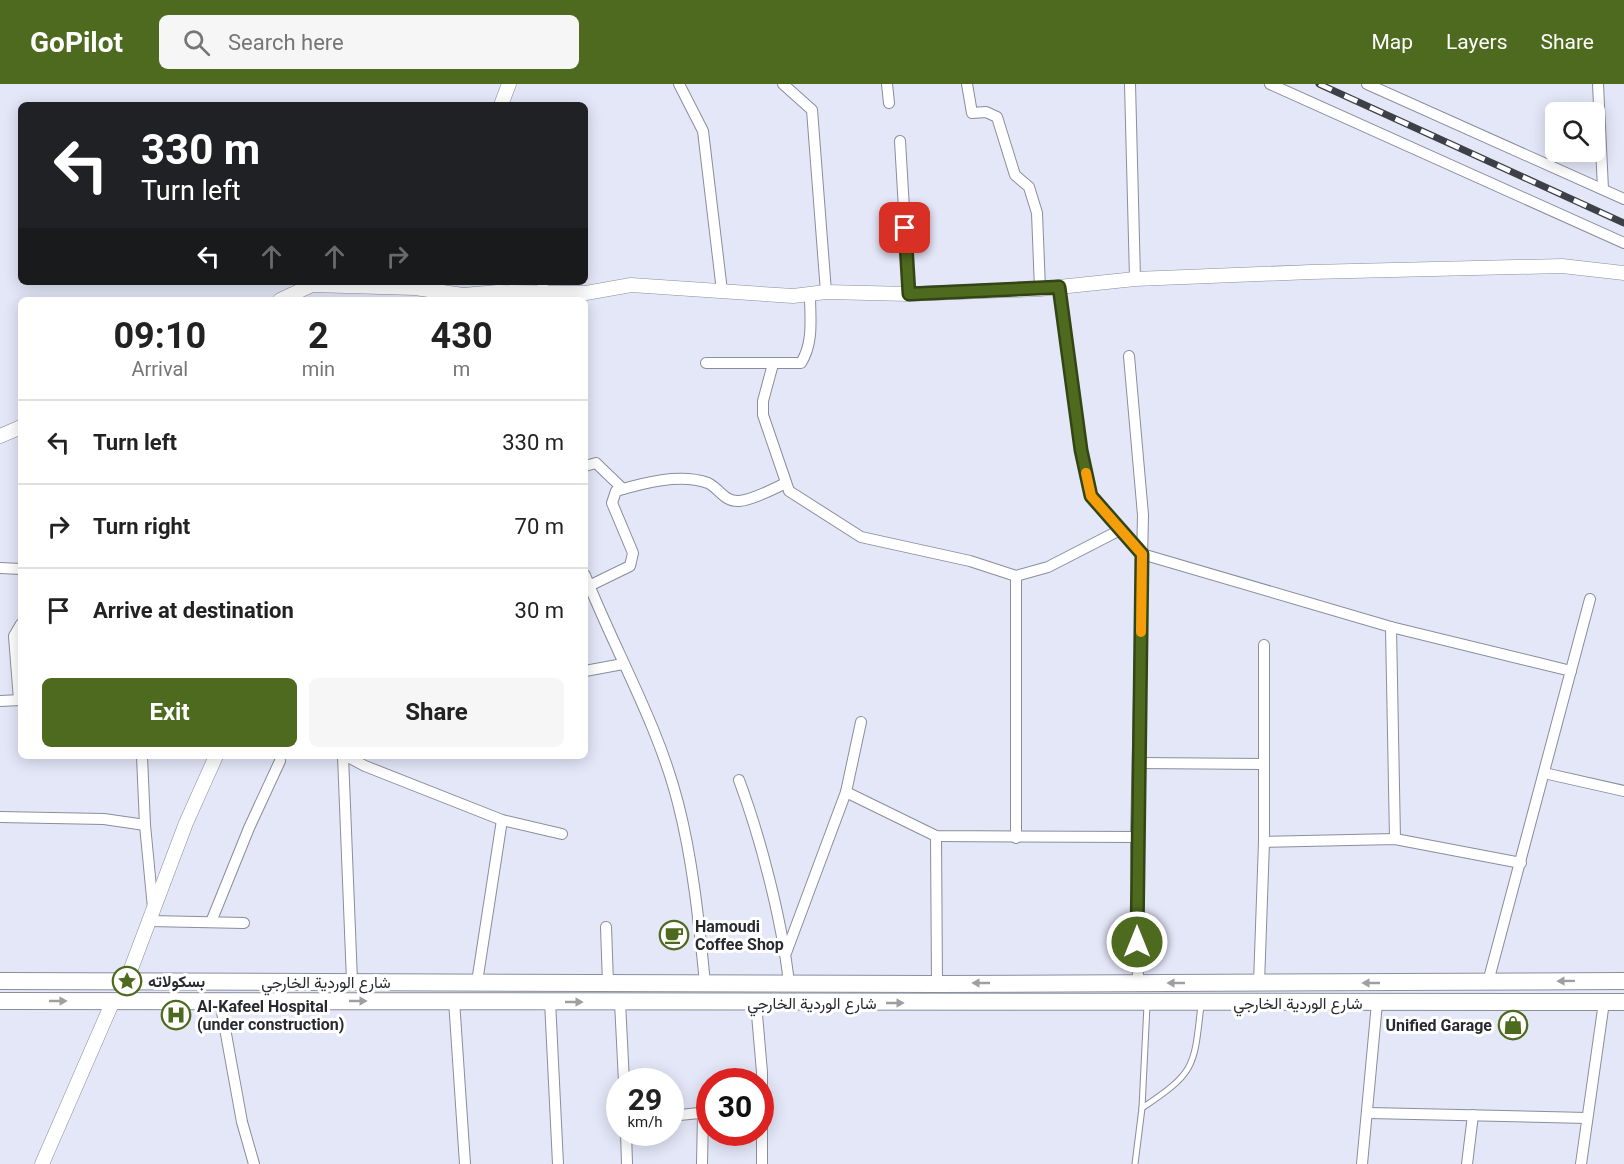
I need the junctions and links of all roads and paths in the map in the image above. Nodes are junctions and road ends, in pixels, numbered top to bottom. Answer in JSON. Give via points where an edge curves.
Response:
{"nodes":[{"id":1,"x":509,"y":84,"type":"edge"},
{"id":2,"x":679,"y":84,"type":"edge"},
{"id":3,"x":783,"y":84,"type":"edge"},
{"id":4,"x":887,"y":84,"type":"edge"},
{"id":5,"x":967,"y":84,"type":"edge"},
{"id":6,"x":1130,"y":84,"type":"edge"},
{"id":7,"x":1270,"y":84,"type":"edge"},
{"id":8,"x":1367,"y":84,"type":"edge"},
{"id":9,"x":1598,"y":84,"type":"edge"},
{"id":10,"x":502,"y":102,"type":"edge"},
{"id":11,"x":889,"y":103,"type":"dead end"},
{"id":12,"x":900,"y":141,"type":"dead end"},
{"id":13,"x":1603,"y":189,"type":"junction"},
{"id":14,"x":1624,"y":199,"type":"edge"},
{"id":15,"x":1624,"y":243,"type":"edge"},
{"id":16,"x":1624,"y":273,"type":"edge"},
{"id":17,"x":1135,"y":279,"type":"junction"},
{"id":18,"x":312,"y":285,"type":"edge"},
{"id":19,"x":312,"y":285,"type":"edge"},
{"id":20,"x":543,"y":287,"type":"edge"},
{"id":21,"x":1059,"y":287,"type":"junction"},
{"id":22,"x":1040,"y":289,"type":"junction"},
{"id":23,"x":414,"y":290,"type":"edge"},
{"id":24,"x":722,"y":291,"type":"junction"},
{"id":25,"x":826,"y":292,"type":"junction"},
{"id":26,"x":909,"y":294,"type":"junction"},
{"id":27,"x":810,"y":295,"type":"junction"},
{"id":28,"x":286,"y":297,"type":"edge"},
{"id":29,"x":464,"y":297,"type":"edge"},
{"id":30,"x":584,"y":297,"type":"edge"},
{"id":31,"x":1129,"y":356,"type":"dead end"},
{"id":32,"x":706,"y":363,"type":"dead end"},
{"id":33,"x":773,"y":364,"type":"junction"},
{"id":34,"x":18,"y":428,"type":"edge"},
{"id":35,"x":0,"y":436,"type":"edge"},
{"id":36,"x":588,"y":465,"type":"edge"},
{"id":37,"x":786,"y":483,"type":"junction"},
{"id":38,"x":623,"y":489,"type":"junction"},
{"id":39,"x":1120,"y":530,"type":"junction"},
{"id":40,"x":1142,"y":554,"type":"junction"},
{"id":41,"x":0,"y":568,"type":"edge"},
{"id":42,"x":18,"y":569,"type":"edge"},
{"id":43,"x":1016,"y":576,"type":"junction"},
{"id":44,"x":588,"y":580,"type":"edge"},
{"id":45,"x":588,"y":582,"type":"edge"},
{"id":46,"x":1590,"y":599,"type":"dead end"},
{"id":47,"x":1391,"y":627,"type":"junction"},
{"id":48,"x":18,"y":629,"type":"edge"},
{"id":49,"x":1264,"y":645,"type":"dead end"},
{"id":50,"x":623,"y":664,"type":"junction"},
{"id":51,"x":588,"y":670,"type":"edge"},
{"id":52,"x":1571,"y":671,"type":"junction"},
{"id":53,"x":18,"y":679,"type":"edge"},
{"id":54,"x":0,"y":700,"type":"edge"},
{"id":55,"x":18,"y":700,"type":"edge"},
{"id":56,"x":861,"y":722,"type":"dead end"},
{"id":57,"x":142,"y":759,"type":"edge"},
{"id":58,"x":215,"y":759,"type":"edge"},
{"id":59,"x":345,"y":759,"type":"edge"},
{"id":60,"x":351,"y":759,"type":"edge"},
{"id":61,"x":280,"y":761,"type":"dead end"},
{"id":62,"x":1139,"y":763,"type":"junction"},
{"id":63,"x":1264,"y":764,"type":"junction"},
{"id":64,"x":1544,"y":773,"type":"junction"},
{"id":65,"x":739,"y":780,"type":"dead end"},
{"id":66,"x":1624,"y":791,"type":"edge"},
{"id":67,"x":846,"y":792,"type":"junction"},
{"id":68,"x":0,"y":817,"type":"edge"},
{"id":69,"x":502,"y":820,"type":"junction"},
{"id":70,"x":145,"y":825,"type":"junction"},
{"id":71,"x":562,"y":834,"type":"dead end"},
{"id":72,"x":936,"y":836,"type":"junction"},
{"id":73,"x":1137,"y":837,"type":"junction"},
{"id":74,"x":1016,"y":838,"type":"junction"},
{"id":75,"x":1395,"y":839,"type":"junction"},
{"id":76,"x":1264,"y":842,"type":"junction"},
{"id":77,"x":1521,"y":863,"type":"junction"},
{"id":78,"x":152,"y":918,"type":"junction"},
{"id":79,"x":211,"y":922,"type":"junction"},
{"id":80,"x":244,"y":923,"type":"dead end"},
{"id":81,"x":606,"y":927,"type":"dead end"},
{"id":82,"x":786,"y":953,"type":"junction"},
{"id":83,"x":0,"y":981,"type":"edge"},
{"id":84,"x":352,"y":981,"type":"junction"},
{"id":85,"x":1624,"y":981,"type":"edge"},
{"id":86,"x":126,"y":982,"type":"junction"},
{"id":87,"x":477,"y":982,"type":"junction"},
{"id":88,"x":1488,"y":982,"type":"junction"},
{"id":89,"x":608,"y":983,"type":"junction"},
{"id":90,"x":705,"y":983,"type":"junction"},
{"id":91,"x":789,"y":983,"type":"junction"},
{"id":92,"x":1016,"y":983,"type":"junction"},
{"id":93,"x":1259,"y":983,"type":"junction"},
{"id":94,"x":937,"y":984,"type":"junction"},
{"id":95,"x":1099,"y":984,"type":"junction"},
{"id":96,"x":1138,"y":984,"type":"junction"},
{"id":97,"x":454,"y":1000,"type":"junction"},
{"id":98,"x":0,"y":1001,"type":"edge"},
{"id":99,"x":112,"y":1001,"type":"junction"},
{"id":100,"x":220,"y":1001,"type":"junction"},
{"id":101,"x":550,"y":1001,"type":"junction"},
{"id":102,"x":620,"y":1002,"type":"junction"},
{"id":103,"x":1377,"y":1002,"type":"junction"},
{"id":104,"x":1604,"y":1002,"type":"junction"},
{"id":105,"x":1624,"y":1002,"type":"edge"},
{"id":106,"x":756,"y":1003,"type":"junction"},
{"id":107,"x":1016,"y":1003,"type":"junction"},
{"id":108,"x":1097,"y":1003,"type":"junction"},
{"id":109,"x":1147,"y":1003,"type":"junction"},
{"id":110,"x":1201,"y":1003,"type":"junction"},
{"id":111,"x":623,"y":1068,"type":"edge"},
{"id":112,"x":759,"y":1068,"type":"edge"},
{"id":113,"x":1142,"y":1108,"type":"junction"},
{"id":114,"x":1369,"y":1113,"type":"junction"},
{"id":115,"x":1473,"y":1115,"type":"junction"},
{"id":116,"x":1587,"y":1118,"type":"junction"},
{"id":117,"x":626,"y":1146,"type":"edge"},
{"id":118,"x":703,"y":1146,"type":"edge"},
{"id":119,"x":762,"y":1146,"type":"edge"},
{"id":120,"x":42,"y":1164,"type":"edge"},
{"id":121,"x":254,"y":1164,"type":"edge"},
{"id":122,"x":465,"y":1164,"type":"edge"},
{"id":123,"x":558,"y":1164,"type":"edge"},
{"id":124,"x":627,"y":1164,"type":"edge"},
{"id":125,"x":702,"y":1164,"type":"edge"},
{"id":126,"x":762,"y":1164,"type":"edge"},
{"id":127,"x":1135,"y":1164,"type":"edge"},
{"id":128,"x":1362,"y":1164,"type":"edge"},
{"id":129,"x":1467,"y":1164,"type":"edge"},
{"id":130,"x":1581,"y":1164,"type":"edge"}],
"edges":[{"from":1,"to":10,"type":"street"},
{"from":2,"to":24,"type":"street","via":[[703,130]]},
{"from":3,"to":25,"type":"street","via":[[812,110]]},
{"from":4,"to":11,"type":"street"},
{"from":5,"to":22,"type":"street","via":[[972,113],[986,112],[997,117],[1015,175],[1029,187],[1037,213]]},
{"from":6,"to":17,"type":"street"},
{"from":7,"to":15,"type":"street"},
{"from":8,"to":13,"type":"street"},
{"from":9,"to":13,"type":"street"},
{"from":12,"to":26,"type":"street"},
{"from":13,"to":14,"type":"street"},
{"from":16,"to":17,"type":"street","via":[[1562,266]]},
{"from":17,"to":21,"type":"street"},
{"from":18,"to":23,"type":"street"},
{"from":19,"to":28,"type":"street"},
{"from":20,"to":29,"type":"street"},
{"from":20,"to":30,"type":"street"},
{"from":21,"to":22,"type":"street"},
{"from":21,"to":39,"type":"street","via":[[1091,496]]},
{"from":22,"to":26,"type":"street"},
{"from":23,"to":29,"type":"street"},
{"from":24,"to":27,"type":"street"},
{"from":24,"to":30,"type":"street","via":[[631,285]]},
{"from":25,"to":26,"type":"street"},
{"from":25,"to":27,"type":"street"},
{"from":27,"to":33,"type":"street","via":[[811,335],[807,353],[801,363]]},
{"from":31,"to":40,"type":"street","via":[[1143,515]]},
{"from":32,"to":33,"type":"street"},
{"from":33,"to":37,"type":"street","via":[[763,415]]},
{"from":34,"to":35,"type":"street"},
{"from":36,"to":38,"type":"street","via":[[596,463]]},
{"from":37,"to":38,"type":"street","via":[[740,501],[728,499],[709,484],[693,481],[647,482]]},
{"from":37,"to":43,"type":"street","via":[[789,491],[861,537],[970,561]]},
{"from":38,"to":44,"type":"street","via":[[616,490],[612,503],[633,553],[630,566]]},
{"from":39,"to":40,"type":"street"},
{"from":39,"to":43,"type":"street","via":[[1048,567]]},
{"from":40,"to":47,"type":"street"},
{"from":40,"to":62,"type":"street"},
{"from":41,"to":42,"type":"street"},
{"from":43,"to":74,"type":"street"},
{"from":45,"to":50,"type":"street"},
{"from":46,"to":52,"type":"street"},
{"from":47,"to":52,"type":"street"},
{"from":47,"to":75,"type":"street"},
{"from":48,"to":53,"type":"street","via":[[14,636]]},
{"from":49,"to":63,"type":"street"},
{"from":50,"to":51,"type":"street"},
{"from":50,"to":90,"type":"street","via":[[656,737],[678,802],[699,921]]},
{"from":52,"to":64,"type":"street"},
{"from":54,"to":55,"type":"street"},
{"from":56,"to":67,"type":"street"},
{"from":57,"to":70,"type":"street"},
{"from":58,"to":78,"type":"street","via":[[186,823]]},
{"from":59,"to":84,"type":"street"},
{"from":60,"to":69,"type":"street"},
{"from":61,"to":79,"type":"street"},
{"from":62,"to":63,"type":"street"},
{"from":62,"to":73,"type":"street"},
{"from":63,"to":76,"type":"street"},
{"from":64,"to":66,"type":"street"},
{"from":64,"to":77,"type":"street"},
{"from":65,"to":82,"type":"street"},
{"from":67,"to":72,"type":"street"},
{"from":67,"to":82,"type":"street"},
{"from":68,"to":70,"type":"street","via":[[104,819]]},
{"from":69,"to":71,"type":"street"},
{"from":69,"to":87,"type":"street"},
{"from":70,"to":78,"type":"street"},
{"from":72,"to":74,"type":"street"},
{"from":72,"to":94,"type":"street"},
{"from":73,"to":74,"type":"street"},
{"from":73,"to":96,"type":"street"},
{"from":75,"to":76,"type":"street"},
{"from":75,"to":77,"type":"street"},
{"from":76,"to":93,"type":"street"},
{"from":77,"to":88,"type":"street"},
{"from":78,"to":79,"type":"street"},
{"from":78,"to":86,"type":"street"},
{"from":79,"to":80,"type":"street"},
{"from":81,"to":89,"type":"street"},
{"from":82,"to":91,"type":"street"},
{"from":83,"to":86,"type":"main road","name":"شارع الوردية الخارجي"},
{"from":84,"to":86,"type":"main road","name":"شارع الوردية الخارجي"},
{"from":84,"to":87,"type":"main road","name":"شارع الوردية الخارجي"},
{"from":85,"to":88,"type":"main road","name":"شارع الوردية الخارجي","one_way":true},
{"from":87,"to":89,"type":"main road","name":"شارع الوردية الخارجي"},
{"from":88,"to":93,"type":"main road","name":"شارع الوردية الخارجي","one_way":true},
{"from":89,"to":90,"type":"main road","name":"شارع الوردية الخارجي"},
{"from":90,"to":91,"type":"main road","name":"شارع الوردية الخارجي"},
{"from":91,"to":94,"type":"main road","name":"شارع الوردية الخارجي"},
{"from":92,"to":94,"type":"main road","name":"شارع الوردية الخارجي","one_way":true},
{"from":92,"to":95,"type":"main road","name":"شارع الوردية الخارجي"},
{"from":92,"to":107,"type":"main road","via":[[1022,993]]},
{"from":93,"to":96,"type":"main road","name":"شارع الوردية الخارجي","one_way":true},
{"from":95,"to":96,"type":"main road","name":"شارع الوردية الخارجي"},
{"from":95,"to":108,"type":"main road","via":[[1092,993]]},
{"from":100,"to":97,"type":"main road","name":"شارع الوردية الخارجي","one_way":true},
{"from":97,"to":101,"type":"main road","name":"شارع الوردية الخارجي"},
{"from":97,"to":122,"type":"street"},
{"from":98,"to":99,"type":"main road","name":"شارع الوردية الخارجي","one_way":true},
{"from":99,"to":100,"type":"main road","name":"شارع الوردية الخارجي"},
{"from":99,"to":120,"type":"street"},
{"from":100,"to":121,"type":"street","via":[[242,1122]]},
{"from":101,"to":102,"type":"main road","name":"شارع الوردية الخارجي","one_way":true},
{"from":101,"to":123,"type":"street"},
{"from":102,"to":106,"type":"main road","name":"شارع الوردية الخارجي"},
{"from":102,"to":111,"type":"street"},
{"from":103,"to":104,"type":"main road","name":"شارع الوردية الخارجي"},
{"from":103,"to":110,"type":"main road","name":"شارع الوردية الخارجي"},
{"from":103,"to":114,"type":"street"},
{"from":104,"to":105,"type":"main road","name":"شارع الوردية الخارجي"},
{"from":104,"to":116,"type":"street"},
{"from":106,"to":107,"type":"main road","name":"شارع الوردية الخارجي","one_way":true},
{"from":106,"to":112,"type":"street"},
{"from":107,"to":108,"type":"main road","name":"شارع الوردية الخارجي"},
{"from":108,"to":109,"type":"main road","name":"شارع الوردية الخارجي"},
{"from":109,"to":110,"type":"main road","name":"شارع الوردية الخارجي"},
{"from":109,"to":113,"type":"lane"},
{"from":110,"to":113,"type":"lane","via":[[1195,1058],[1170,1090]]},
{"from":113,"to":127,"type":"lane"},
{"from":114,"to":115,"type":"street"},
{"from":114,"to":128,"type":"street"},
{"from":115,"to":116,"type":"street"},
{"from":115,"to":129,"type":"street"},
{"from":116,"to":130,"type":"street"},
{"from":117,"to":124,"type":"street"},
{"from":118,"to":125,"type":"street"},
{"from":119,"to":126,"type":"street"}]}
